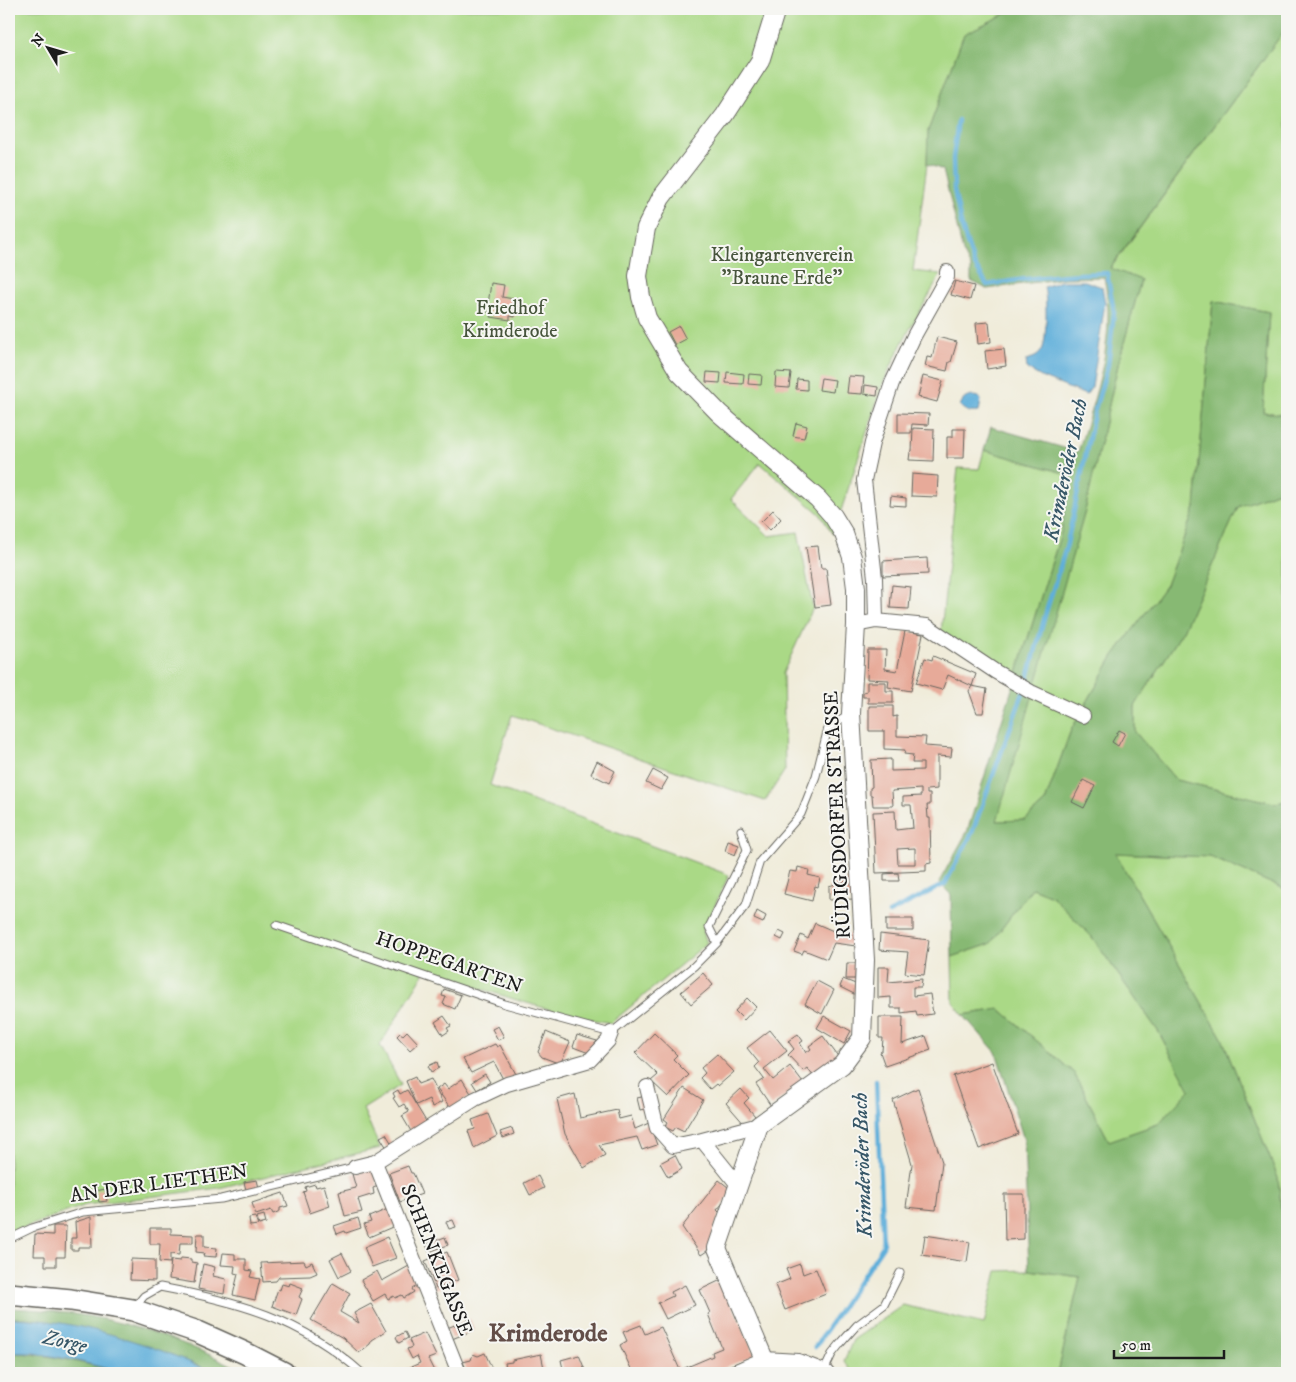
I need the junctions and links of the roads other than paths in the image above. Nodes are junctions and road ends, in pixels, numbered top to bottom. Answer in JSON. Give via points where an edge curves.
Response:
{"nodes":[{"id":1,"x":776,"y":9,"type":"edge"},
{"id":2,"x":946,"y":272,"type":"dead end"},
{"id":3,"x":876,"y":620,"type":"junction"},
{"id":4,"x":856,"y":625,"type":"junction"},
{"id":5,"x":851,"y":713,"type":"junction"},
{"id":6,"x":1083,"y":716,"type":"dead end"},
{"id":7,"x":742,"y":830,"type":"dead end"},
{"id":8,"x":276,"y":925,"type":"dead end"},
{"id":9,"x":717,"y":943,"type":"junction"},
{"id":10,"x":611,"y":1033,"type":"junction"},
{"id":11,"x":647,"y":1087,"type":"dead end"},
{"id":12,"x":759,"y":1125,"type":"junction"},
{"id":13,"x":702,"y":1140,"type":"junction"},
{"id":14,"x":375,"y":1162,"type":"junction"},
{"id":15,"x":355,"y":1166,"type":"joint"},
{"id":16,"x":739,"y":1186,"type":"junction"},
{"id":17,"x":9,"y":1239,"type":"edge"},
{"id":18,"x":900,"y":1273,"type":"dead end"},
{"id":19,"x":9,"y":1294,"type":"edge"},
{"id":20,"x":133,"y":1310,"type":"junction"},
{"id":21,"x":766,"y":1366,"type":"edge"},
{"id":22,"x":825,"y":1372,"type":"edge"},
{"id":23,"x":284,"y":1373,"type":"edge"},
{"id":24,"x":362,"y":1373,"type":"edge"},
{"id":25,"x":459,"y":1373,"type":"edge"},
{"id":26,"x":732,"y":1373,"type":"edge"}],
"edges":[{"from":1,"to":4,"type":"street","name":"RÜDIGSDORFER STRASSE","via":[[760,61],[725,115],[661,198],[646,228],[638,276],[647,318],[679,372],[719,413],[812,493],[833,516],[852,557]]},
{"from":2,"to":3,"type":"street","via":[[947,277],[892,383],[872,443],[864,480]]},
{"from":3,"to":4,"type":"street"},
{"from":3,"to":6,"type":"street","via":[[927,626],[996,672]]},
{"from":4,"to":5,"type":"street","name":"RÜDIGSDORFER STRASSE"},
{"from":5,"to":9,"type":"lane","via":[[828,728],[816,776],[801,814],[760,860],[746,905]]},
{"from":5,"to":12,"type":"street","name":"RÜDIGSDORFER STRASSE","via":[[866,960],[862,1038],[842,1065]]},
{"from":7,"to":9,"type":"lane","via":[[747,850],[709,927]]},
{"from":8,"to":10,"type":"lane","name":"HOPPEGARTEN","via":[[505,1004]]},
{"from":9,"to":10,"type":"lane","via":[[694,966]]},
{"from":10,"to":14,"type":"street","via":[[608,1041],[590,1060],[491,1091]]},
{"from":11,"to":13,"type":"street","via":[[657,1128],[672,1146]]},
{"from":12,"to":13,"type":"street"},
{"from":12,"to":16,"type":"street"},
{"from":13,"to":16,"type":"street"},
{"from":14,"to":15,"type":"street","name":"AN DER LIETHEN"},
{"from":14,"to":25,"type":"street","name":"SCHENKEGASSE"},
{"from":15,"to":17,"type":"lane","name":"AN DER LIETHEN","via":[[221,1199],[83,1212]]},
{"from":16,"to":21,"type":"street","via":[[717,1248]]},
{"from":18,"to":22,"type":"lane","via":[[884,1305],[857,1325],[840,1344]]},
{"from":19,"to":20,"type":"main road"},
{"from":20,"to":23,"type":"main road","via":[[198,1332]]},
{"from":20,"to":24,"type":"lane","via":[[144,1296],[160,1287],[232,1302],[305,1331]]},
{"from":21,"to":22,"type":"street","via":[[798,1361]]},
{"from":21,"to":26,"type":"street"}]}
